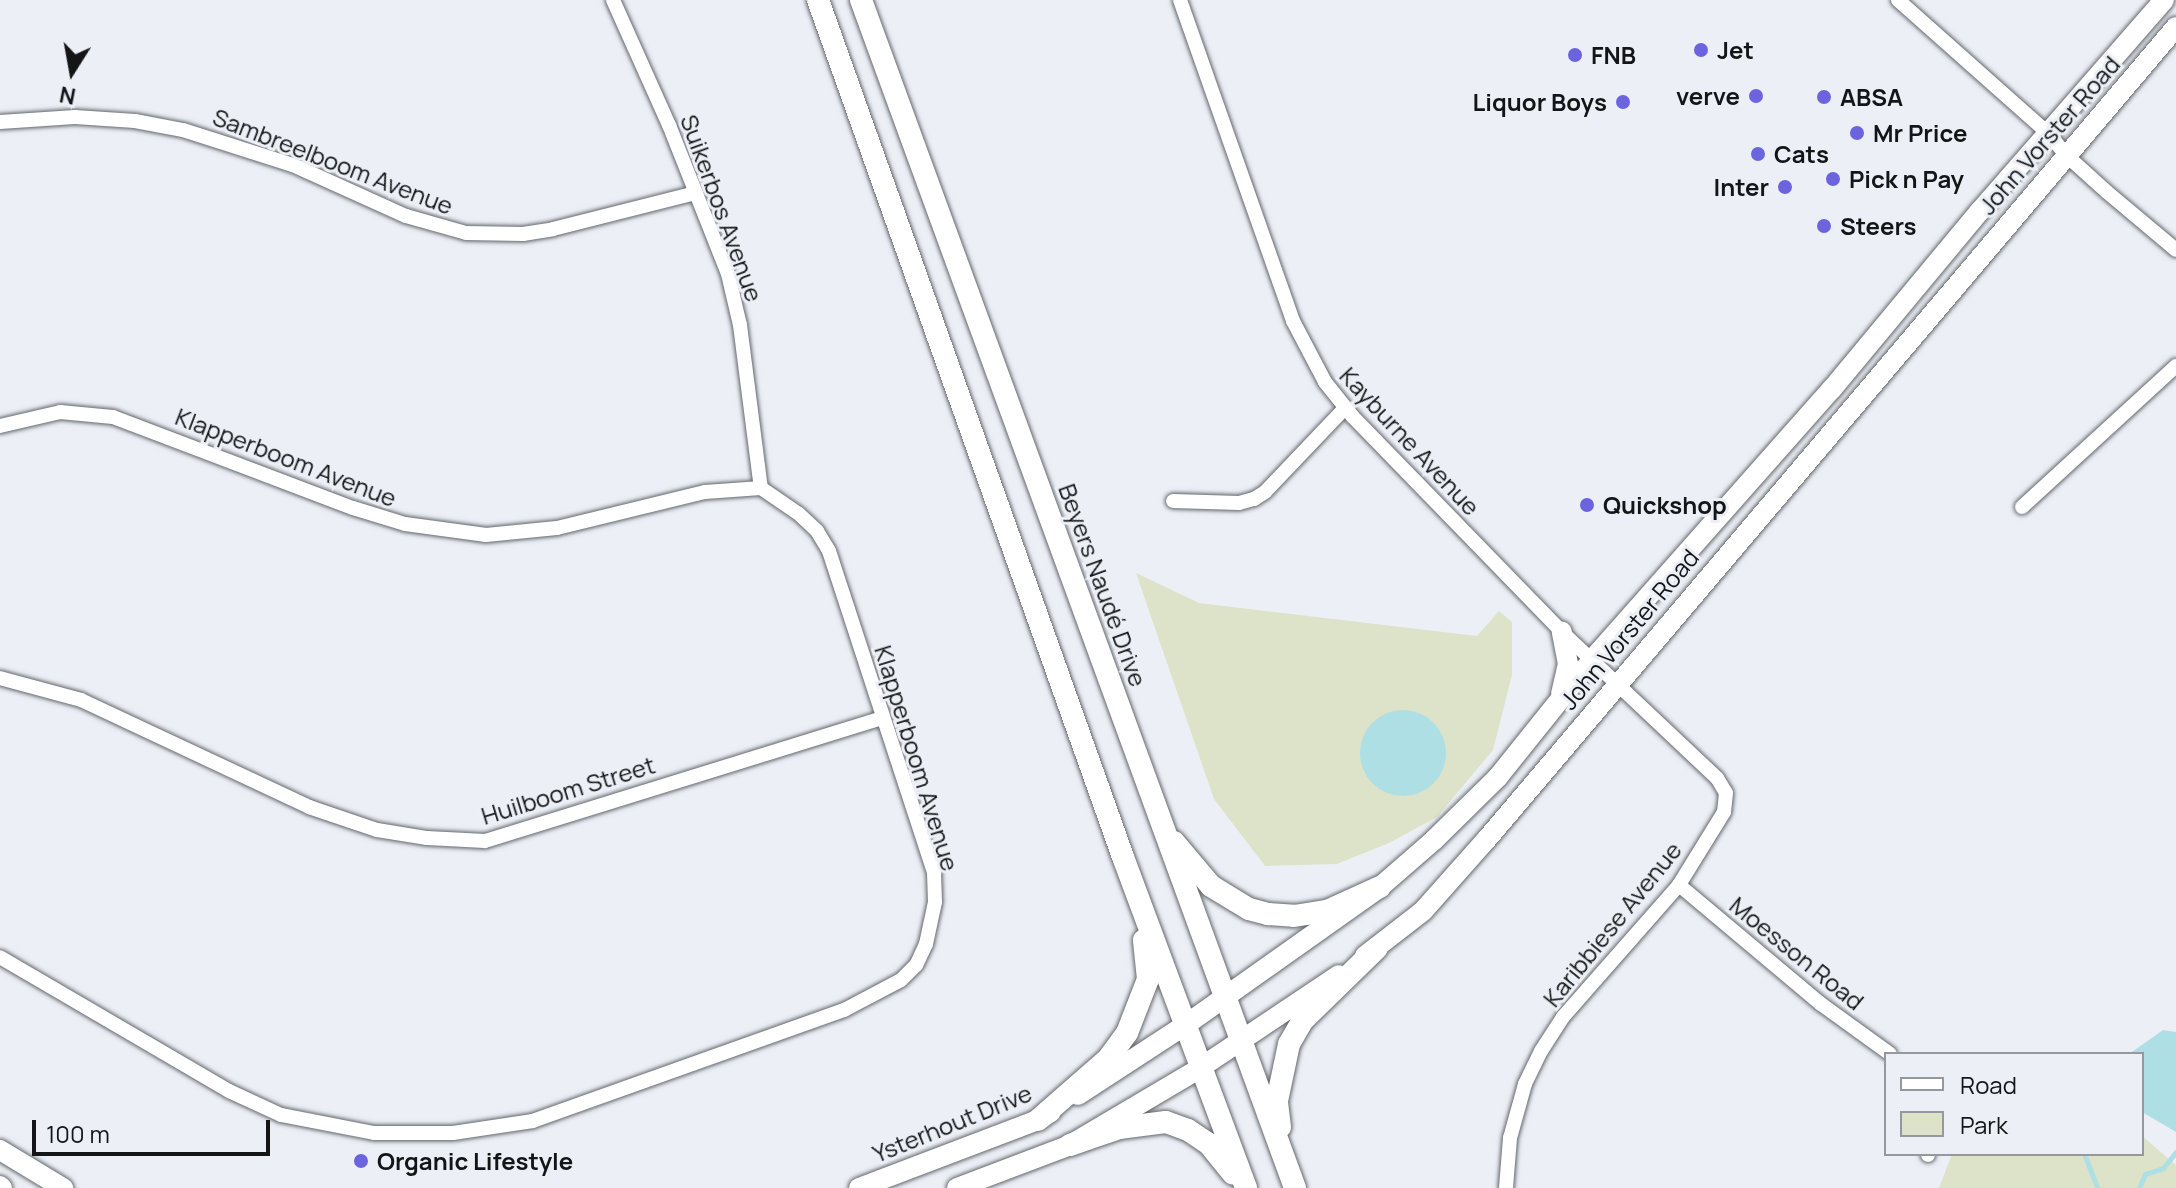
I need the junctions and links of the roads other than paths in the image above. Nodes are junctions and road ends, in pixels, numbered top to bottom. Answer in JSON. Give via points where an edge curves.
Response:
{"nodes":[{"id":1,"x":613,"y":0,"type":"edge"},
{"id":2,"x":818,"y":0,"type":"edge"},
{"id":3,"x":861,"y":0,"type":"edge"},
{"id":4,"x":1180,"y":0,"type":"edge"},
{"id":5,"x":1898,"y":0,"type":"edge"},
{"id":6,"x":2164,"y":0,"type":"edge"},
{"id":7,"x":2176,"y":27,"type":"edge"},
{"id":8,"x":0,"y":122,"type":"edge"},
{"id":9,"x":2049,"y":134,"type":"junction"},
{"id":10,"x":2066,"y":155,"type":"junction"},
{"id":11,"x":695,"y":193,"type":"junction"},
{"id":12,"x":2176,"y":250,"type":"edge"},
{"id":13,"x":2176,"y":366,"type":"edge"},
{"id":14,"x":1345,"y":408,"type":"junction"},
{"id":15,"x":0,"y":426,"type":"edge"},
{"id":16,"x":761,"y":488,"type":"junction"},
{"id":17,"x":1173,"y":501,"type":"dead end"},
{"id":18,"x":2022,"y":507,"type":"dead end"},
{"id":19,"x":1562,"y":632,"type":"junction"},
{"id":20,"x":1591,"y":661,"type":"junction"},
{"id":21,"x":0,"y":678,"type":"edge"},
{"id":22,"x":1615,"y":684,"type":"junction"},
{"id":23,"x":1555,"y":709,"type":"junction"},
{"id":24,"x":882,"y":718,"type":"junction"},
{"id":25,"x":1159,"y":822,"type":"junction"},
{"id":26,"x":1123,"y":857,"type":"junction"},
{"id":27,"x":1679,"y":885,"type":"junction"},
{"id":28,"x":1380,"y":887,"type":"junction"},
{"id":29,"x":1377,"y":948,"type":"junction"},
{"id":30,"x":0,"y":957,"type":"edge"},
{"id":31,"x":1224,"y":997,"type":"junction"},
{"id":32,"x":1184,"y":1026,"type":"junction"},
{"id":33,"x":1241,"y":1042,"type":"junction"},
{"id":34,"x":1887,"y":1052,"type":"edge"},
{"id":35,"x":1200,"y":1068,"type":"junction"},
{"id":36,"x":1038,"y":1120,"type":"junction"},
{"id":37,"x":1070,"y":1145,"type":"junction"},
{"id":38,"x":0,"y":1150,"type":"edge"},
{"id":39,"x":1293,"y":1182,"type":"edge"},
{"id":40,"x":63,"y":1188,"type":"edge"},
{"id":41,"x":859,"y":1188,"type":"edge"},
{"id":42,"x":957,"y":1188,"type":"edge"},
{"id":43,"x":1245,"y":1188,"type":"edge"},
{"id":44,"x":1506,"y":1188,"type":"edge"}],
"edges":[{"from":1,"to":11,"type":"street","name":"Suikerbos Avenue"},
{"from":2,"to":26,"type":"main road"},
{"from":3,"to":25,"type":"main road","name":"Beyers Naudé Drive"},
{"from":4,"to":14,"type":"street","name":"Kayburne Avenue","via":[[1293,321],[1314,366]]},
{"from":5,"to":9,"type":"street"},
{"from":6,"to":9,"type":"main road","name":"John Vorster Road"},
{"from":7,"to":10,"type":"main road","name":"John Vorster Road"},
{"from":8,"to":11,"type":"street","name":"Sambreelboom Avenue","via":[[75,117],[183,130],[293,165],[406,216],[466,233],[553,229]]},
{"from":9,"to":10,"type":"street"},
{"from":9,"to":20,"type":"main road","name":"John Vorster Road"},
{"from":10,"to":12,"type":"street"},
{"from":10,"to":22,"type":"main road","name":"John Vorster Road"},
{"from":11,"to":16,"type":"street","name":"Suikerbos Avenue","via":[[734,298]]},
{"from":13,"to":18,"type":"street"},
{"from":14,"to":17,"type":"street","via":[[1254,499]]},
{"from":14,"to":19,"type":"street","name":"Kayburne Avenue"},
{"from":15,"to":16,"type":"street","name":"Klapperboom Avenue","via":[[60,412],[113,417],[353,508],[405,524],[486,535],[557,528],[705,492]]},
{"from":16,"to":24,"type":"street","name":"Klapperboom Avenue","via":[[799,514],[829,551]]},
{"from":19,"to":20,"type":"street","name":"Kayburne Avenue"},
{"from":19,"to":23,"type":"main road","via":[[1568,664]]},
{"from":20,"to":22,"type":"street","name":"Kayburne Avenue"},
{"from":20,"to":23,"type":"main road","name":"John Vorster Road"},
{"from":21,"to":24,"type":"street","name":"Huilboom Street","via":[[81,700],[309,807],[377,830],[485,841]]},
{"from":22,"to":27,"type":"street","name":"Karibbiese Avenue","via":[[1717,778],[1726,793],[1724,812]]},
{"from":22,"to":29,"type":"main road","name":"John Vorster Road","via":[[1423,911]]},
{"from":23,"to":28,"type":"main road","name":"John Vorster Road","via":[[1498,777]]},
{"from":24,"to":30,"type":"street","name":"Klapperboom Avenue","via":[[934,873],[931,924],[916,965],[880,993],[844,1010],[533,1121],[453,1133],[374,1133],[281,1115],[229,1091]]},
{"from":25,"to":28,"type":"main road","via":[[1211,886],[1249,909],[1294,916],[1327,911]]},
{"from":25,"to":31,"type":"main road","name":"Beyers Naudé Drive"},
{"from":26,"to":32,"type":"main road"},
{"from":26,"to":36,"type":"main road","via":[[1147,954],[1142,1000],[1108,1059]]},
{"from":27,"to":34,"type":"street","name":"Moesson Road"},
{"from":27,"to":44,"type":"street","name":"Karibbiese Avenue","via":[[1563,1017],[1541,1051],[1510,1138]]},
{"from":28,"to":31,"type":"main road","name":"John Vorster Road"},
{"from":29,"to":33,"type":"main road","name":"John Vorster Road"},
{"from":29,"to":39,"type":"main road","via":[[1303,1020],[1289,1044],[1277,1101]]},
{"from":31,"to":32,"type":"main road","name":"Ysterhout Drive"},
{"from":31,"to":33,"type":"main road","name":"Beyers Naudé Drive"},
{"from":32,"to":35,"type":"main road"},
{"from":32,"to":36,"type":"main road","name":"Ysterhout Drive"},
{"from":33,"to":35,"type":"main road","name":"John Vorster Road"},
{"from":33,"to":39,"type":"main road","name":"Beyers Naudé Drive"},
{"from":35,"to":37,"type":"main road"},
{"from":35,"to":43,"type":"main road"},
{"from":36,"to":41,"type":"main road","name":"Ysterhout Drive"},
{"from":37,"to":42,"type":"main road"},
{"from":37,"to":43,"type":"main road","via":[[1119,1128],[1166,1122],[1209,1144]]},
{"from":38,"to":40,"type":"main road"}]}
